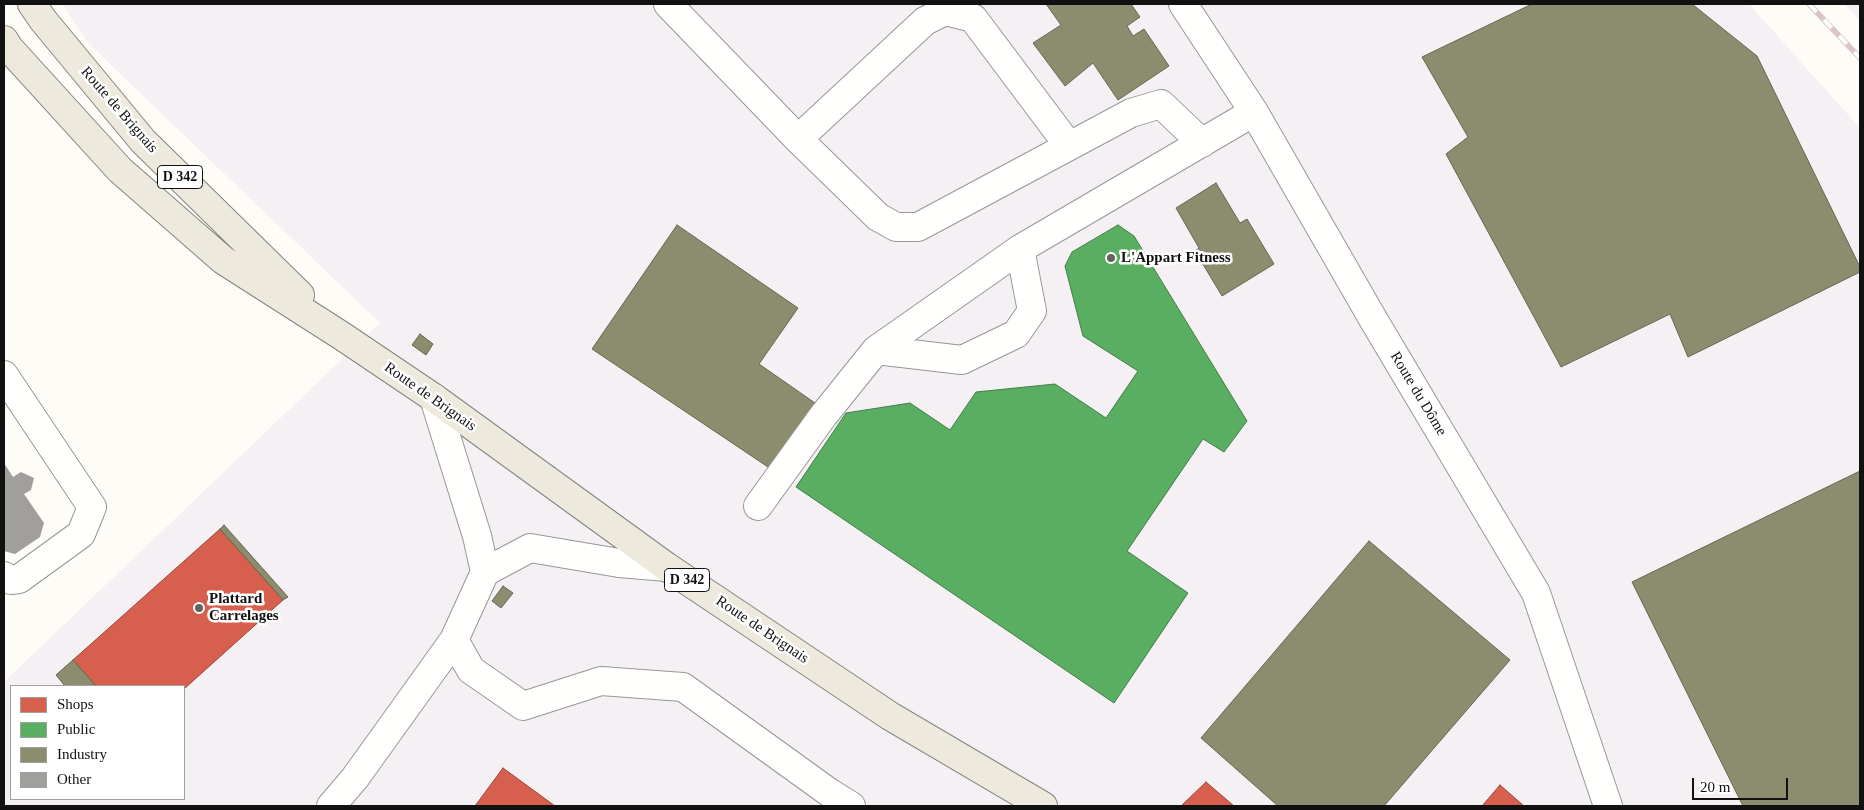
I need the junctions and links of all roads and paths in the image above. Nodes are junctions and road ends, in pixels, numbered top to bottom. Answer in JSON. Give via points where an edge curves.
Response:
{"nodes":[{"id":1,"x":32,"y":4,"type":"edge"},
{"id":2,"x":668,"y":4,"type":"edge"},
{"id":3,"x":1183,"y":4,"type":"edge"},
{"id":4,"x":4,"y":40,"type":"edge"},
{"id":5,"x":1254,"y":112,"type":"junction"},
{"id":6,"x":798,"y":139,"type":"junction"},
{"id":7,"x":1202,"y":143,"type":"junction"},
{"id":8,"x":1069,"y":146,"type":"junction"},
{"id":9,"x":1020,"y":249,"type":"junction"},
{"id":10,"x":342,"y":336,"type":"junction"},
{"id":11,"x":876,"y":350,"type":"junction"},
{"id":12,"x":4,"y":375,"type":"edge"},
{"id":13,"x":434,"y":398,"type":"junction"},
{"id":14,"x":758,"y":506,"type":"dead end"},
{"id":15,"x":667,"y":567,"type":"junction"},
{"id":16,"x":485,"y":572,"type":"junction"},
{"id":17,"x":4,"y":576,"type":"edge"},
{"id":18,"x":454,"y":640,"type":"junction"},
{"id":19,"x":330,"y":806,"type":"edge"},
{"id":20,"x":851,"y":806,"type":"edge"},
{"id":21,"x":1043,"y":806,"type":"edge"},
{"id":22,"x":1608,"y":806,"type":"edge"}],
"edges":[{"from":1,"to":10,"type":"main road","name":"Route de Brignais","number":"D 342","via":[[143,141]]},
{"from":2,"to":6,"type":"street"},
{"from":3,"to":5,"type":"street","name":"Route du Dôme"},
{"from":4,"to":10,"type":"main road","name":"Route de Brignais","number":"D 342","via":[[127,177],[223,260]]},
{"from":5,"to":7,"type":"street"},
{"from":5,"to":22,"type":"street","name":"Route du Dôme","via":[[1536,593]]},
{"from":6,"to":8,"type":"street","via":[[878,217],[896,227],[918,227]]},
{"from":6,"to":8,"type":"street","via":[[925,21],[945,11],[973,18]]},
{"from":7,"to":8,"type":"street","via":[[1161,104],[1131,113]]},
{"from":7,"to":9,"type":"street"},
{"from":9,"to":11,"type":"street"},
{"from":9,"to":11,"type":"street","via":[[1032,311],[1016,334],[962,360]]},
{"from":10,"to":13,"type":"main road","name":"Route de Brignais","number":"D 342"},
{"from":11,"to":14,"type":"street"},
{"from":12,"to":17,"type":"street","via":[[92,507],[81,534],[19,579],[11,580]]},
{"from":13,"to":15,"type":"main road","name":"Route de Brignais","number":"D 342"},
{"from":13,"to":16,"type":"street"},
{"from":15,"to":16,"type":"street","via":[[619,563],[530,548]]},
{"from":15,"to":21,"type":"main road","name":"Route de Brignais","number":"D 342","via":[[890,716]]},
{"from":16,"to":18,"type":"street"},
{"from":18,"to":19,"type":"street","via":[[355,778]]},
{"from":18,"to":20,"type":"street","via":[[471,670],[523,706],[601,681],[683,687]]}]}
